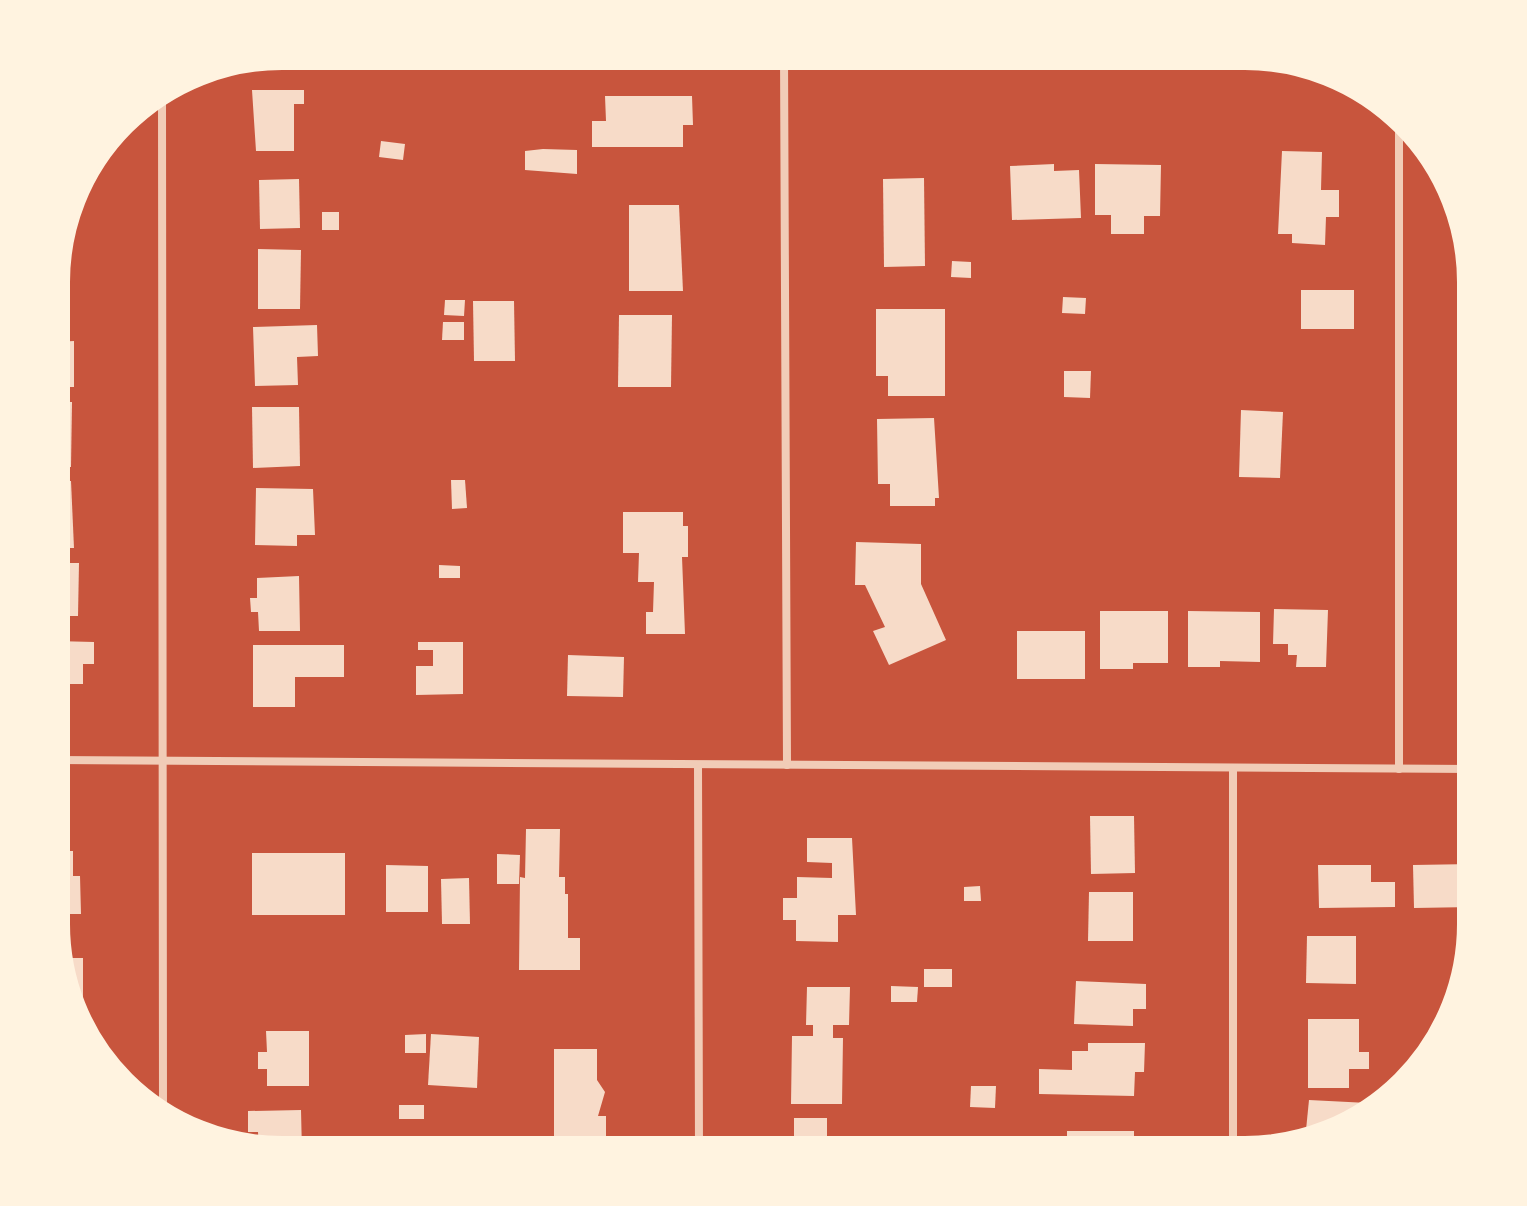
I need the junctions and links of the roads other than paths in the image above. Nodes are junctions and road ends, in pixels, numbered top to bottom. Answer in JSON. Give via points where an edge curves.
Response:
{"nodes":[{"id":1,"x":784,"y":68,"type":"edge"},
{"id":2,"x":162,"y":105,"type":"edge"},
{"id":3,"x":1399,"y":134,"type":"edge"},
{"id":4,"x":68,"y":760,"type":"edge"},
{"id":5,"x":163,"y":761,"type":"junction"},
{"id":6,"x":698,"y":765,"type":"junction"},
{"id":7,"x":787,"y":765,"type":"junction"},
{"id":8,"x":1233,"y":768,"type":"junction"},
{"id":9,"x":1399,"y":769,"type":"junction"},
{"id":10,"x":1459,"y":769,"type":"edge"},
{"id":11,"x":163,"y":1102,"type":"edge"},
{"id":12,"x":699,"y":1138,"type":"edge"},
{"id":13,"x":1233,"y":1138,"type":"edge"}],
"edges":[{"from":1,"to":7,"type":"street"},
{"from":2,"to":5,"type":"street"},
{"from":3,"to":9,"type":"street"},
{"from":4,"to":5,"type":"street"},
{"from":5,"to":6,"type":"street"},
{"from":5,"to":11,"type":"street"},
{"from":6,"to":7,"type":"street"},
{"from":6,"to":12,"type":"street"},
{"from":7,"to":8,"type":"street"},
{"from":8,"to":9,"type":"street"},
{"from":8,"to":13,"type":"street"},
{"from":9,"to":10,"type":"street"}]}
